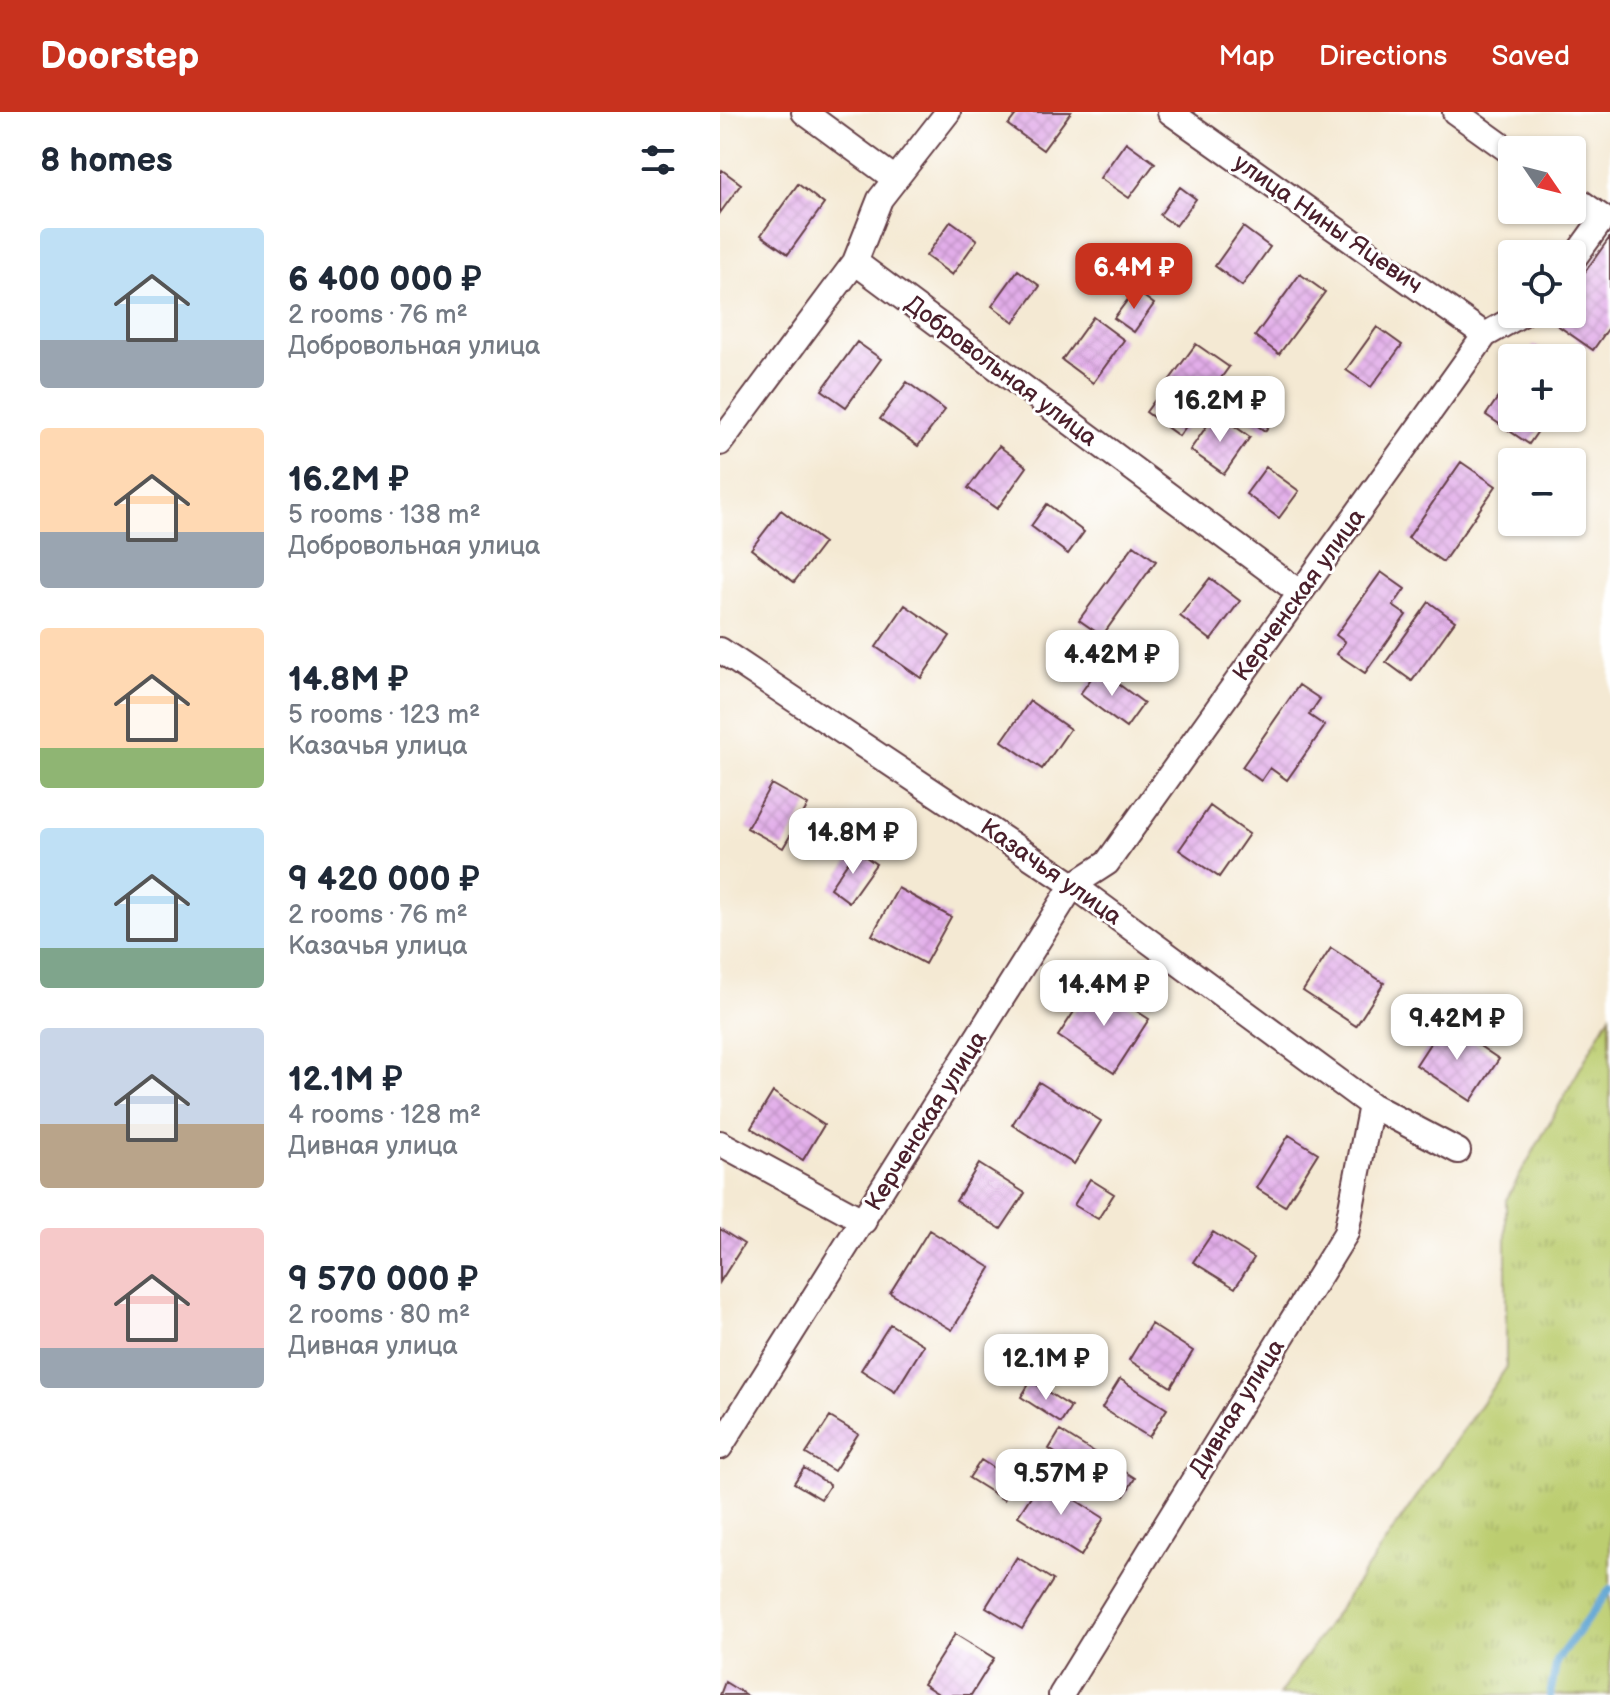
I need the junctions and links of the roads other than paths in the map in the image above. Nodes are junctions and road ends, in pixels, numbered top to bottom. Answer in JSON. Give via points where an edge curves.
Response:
{"nodes":[{"id":1,"x":804,"y":112,"type":"edge"},
{"id":2,"x":948,"y":112,"type":"edge"},
{"id":3,"x":1170,"y":112,"type":"edge"},
{"id":4,"x":1455,"y":112,"type":"edge"},
{"id":5,"x":1498,"y":143,"type":"edge"},
{"id":6,"x":895,"y":179,"type":"junction"},
{"id":7,"x":1586,"y":206,"type":"edge"},
{"id":8,"x":1586,"y":242,"type":"edge"},
{"id":9,"x":855,"y":262,"type":"junction"},
{"id":10,"x":1498,"y":328,"type":"edge"},
{"id":11,"x":1485,"y":335,"type":"junction"},
{"id":12,"x":720,"y":443,"type":"edge"},
{"id":13,"x":1300,"y":593,"type":"junction"},
{"id":14,"x":720,"y":650,"type":"edge"},
{"id":15,"x":1073,"y":885,"type":"junction"},
{"id":16,"x":1371,"y":1105,"type":"junction"},
{"id":17,"x":720,"y":1143,"type":"edge"},
{"id":18,"x":1458,"y":1151,"type":"dead end"},
{"id":19,"x":864,"y":1221,"type":"junction"},
{"id":20,"x":720,"y":1447,"type":"edge"},
{"id":21,"x":1061,"y":1695,"type":"edge"}],
"edges":[{"from":1,"to":6,"type":"street"},
{"from":2,"to":6,"type":"street"},
{"from":3,"to":11,"type":"street","name":"улица Нины Яцевич"},
{"from":4,"to":5,"type":"street"},
{"from":6,"to":9,"type":"street","via":[[880,199]]},
{"from":7,"to":8,"type":"street","via":[[1603,218]]},
{"from":9,"to":12,"type":"street"},
{"from":9,"to":13,"type":"street","name":"Добровольная улица"},
{"from":10,"to":11,"type":"street","name":"Керченская улица"},
{"from":11,"to":13,"type":"street","name":"Керченская улица"},
{"from":13,"to":15,"type":"street","name":"Керченская улица","via":[[1107,863]]},
{"from":14,"to":15,"type":"street","name":"Казачья улица"},
{"from":15,"to":16,"type":"street","name":"Казачья улица"},
{"from":15,"to":19,"type":"street","name":"Керченская улица"},
{"from":16,"to":18,"type":"street","name":"Казачья улица"},
{"from":16,"to":21,"type":"street","name":"Дивная улица","via":[[1346,1233]]},
{"from":17,"to":19,"type":"street"},
{"from":19,"to":20,"type":"street","name":"Керченская улица"}]}
